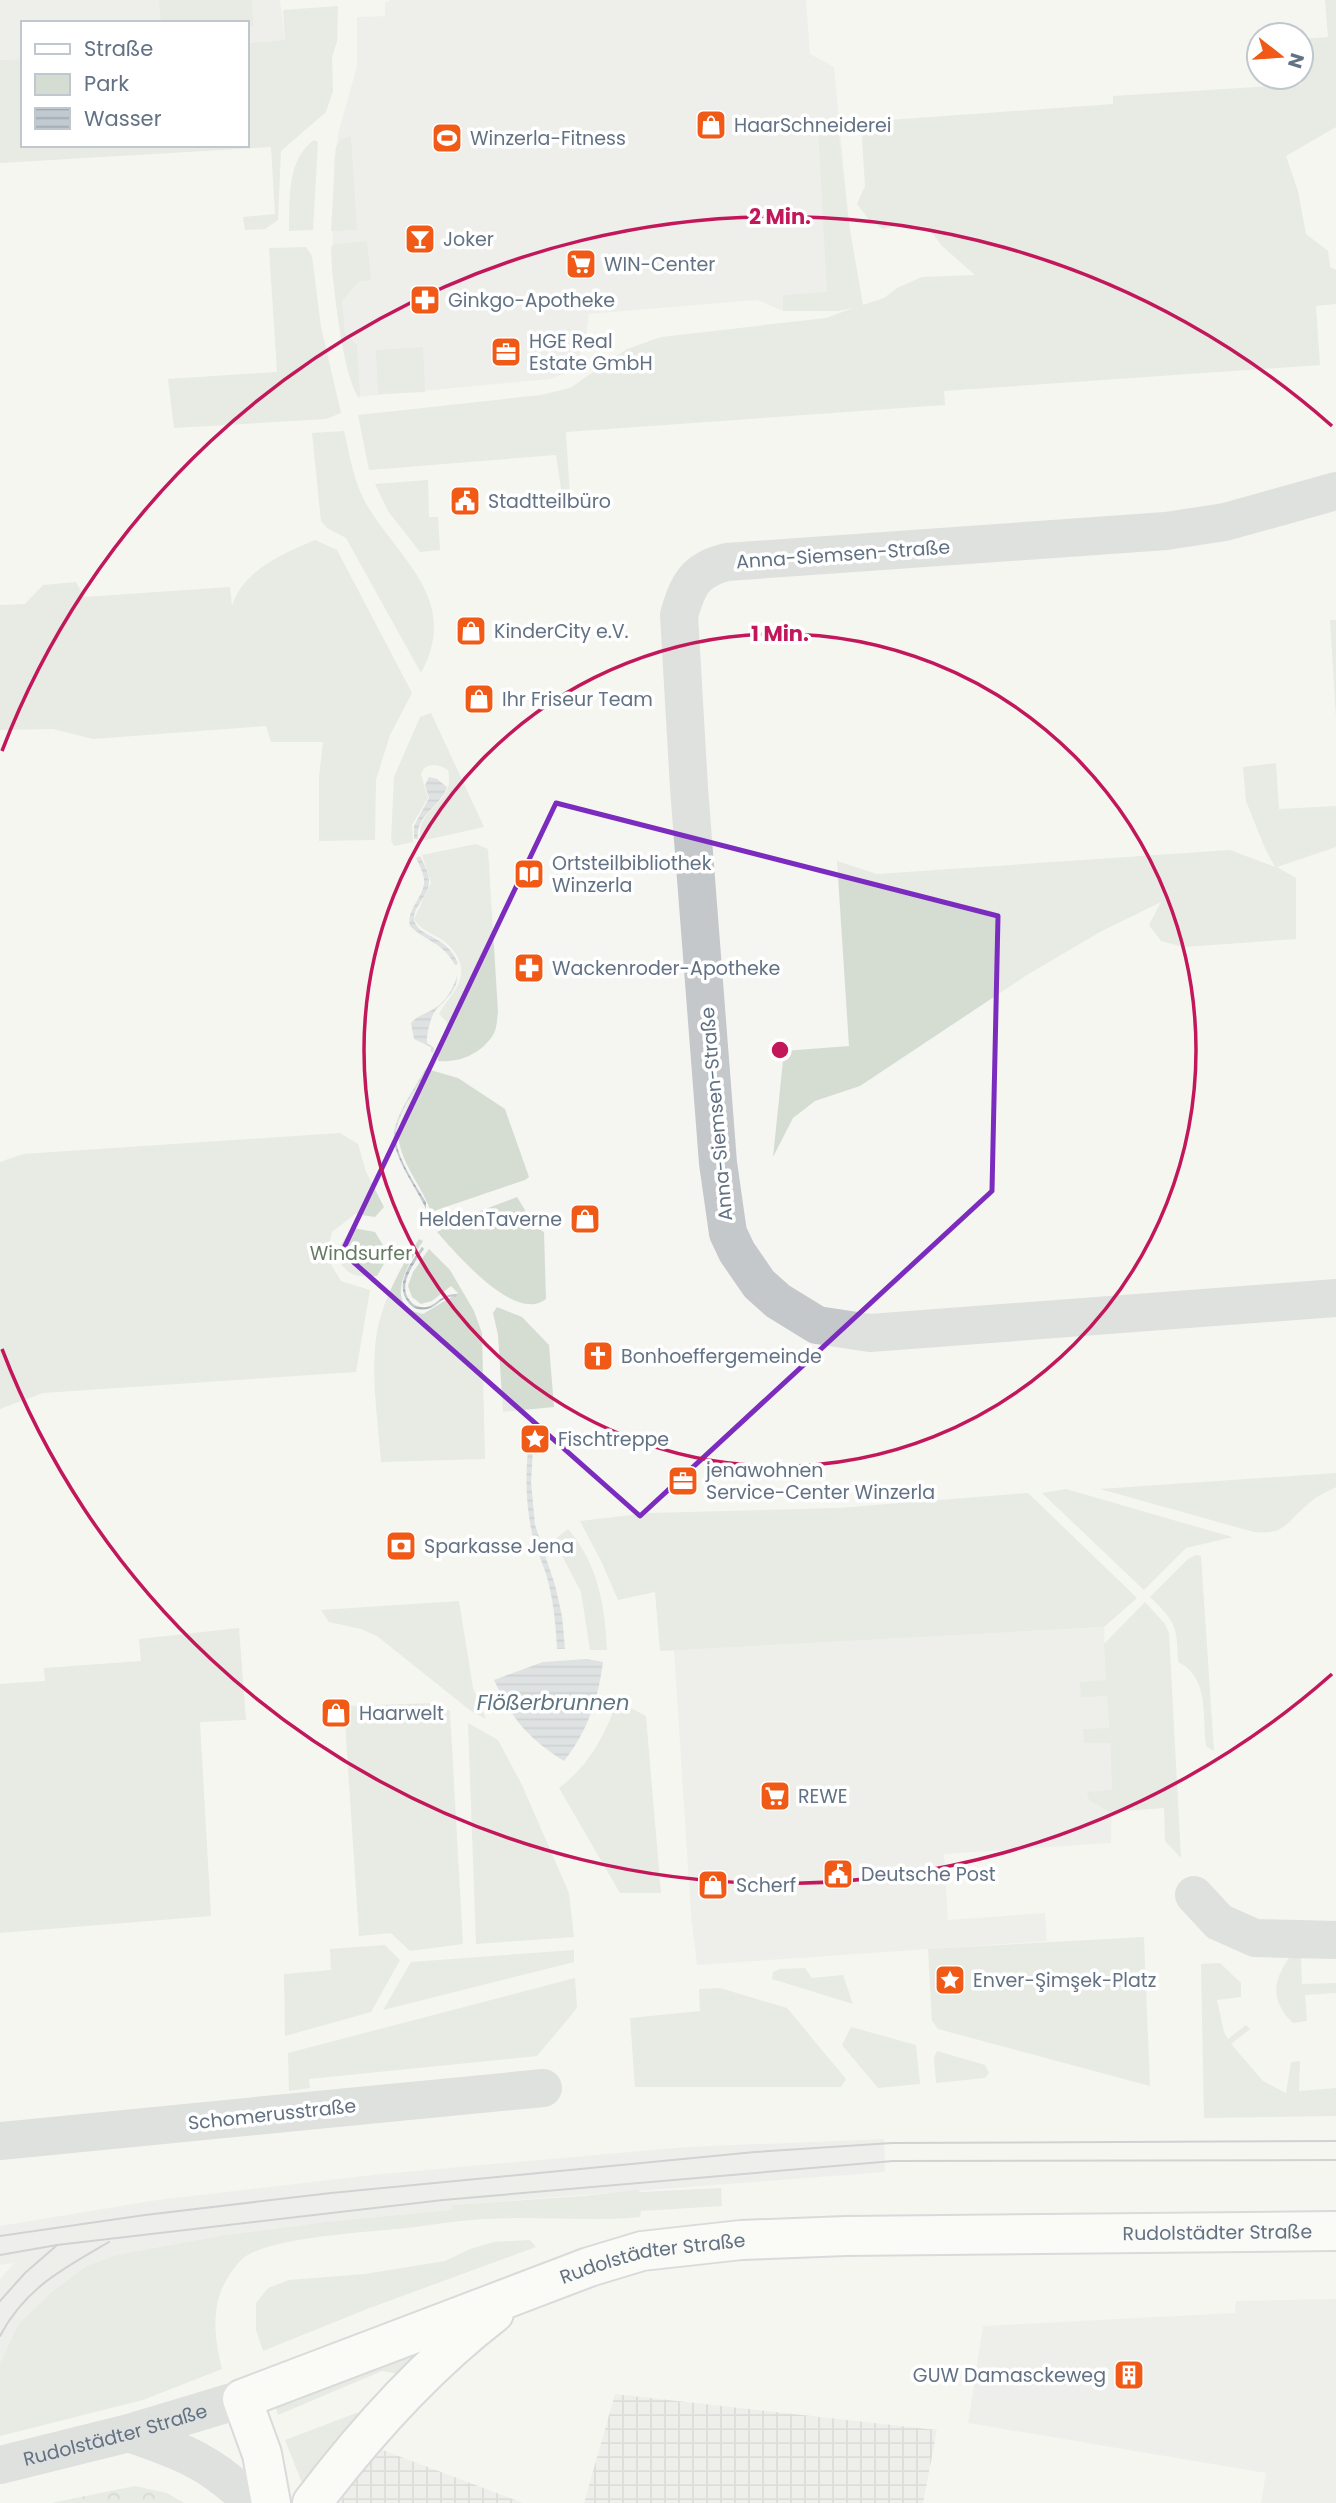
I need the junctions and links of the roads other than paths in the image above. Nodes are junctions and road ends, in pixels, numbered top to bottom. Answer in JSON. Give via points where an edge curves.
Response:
{"nodes":[{"id":1,"x":1336,"y":491,"type":"edge"},
{"id":2,"x":1336,"y":1298,"type":"edge"},
{"id":3,"x":1194,"y":1895,"type":"dead end"},
{"id":4,"x":1336,"y":1940,"type":"edge"},
{"id":5,"x":543,"y":2088,"type":"dead end"},
{"id":6,"x":0,"y":2141,"type":"edge"},
{"id":7,"x":1336,"y":2231,"type":"edge"},
{"id":8,"x":520,"y":2292,"type":"junction"},
{"id":9,"x":242,"y":2399,"type":"junction"},
{"id":10,"x":129,"y":2433,"type":"junction"},
{"id":11,"x":0,"y":2465,"type":"edge"},
{"id":12,"x":252,"y":2503,"type":"edge"},
{"id":13,"x":271,"y":2503,"type":"edge"},
{"id":14,"x":312,"y":2503,"type":"edge"}],
"edges":[{"from":1,"to":2,"type":"street","name":"Anna-Siemsen-Straße","via":[[1225,522],[1166,531],[727,562],[701,572],[679,615],[718,1163],[727,1233],[759,1284],[817,1325],[870,1332]]},
{"from":3,"to":4,"type":"street","via":[[1219,1922],[1255,1938]]},
{"from":5,"to":6,"type":"street","name":"Schomerusstraße"},
{"from":7,"to":8,"type":"main road","name":"Rudolstädter Straße","via":[[741,2240],[642,2251]]},
{"from":8,"to":9,"type":"main road","name":"Rudolstädter Straße"},
{"from":8,"to":14,"type":"main road","via":[[464,2336],[386,2412]]},
{"from":9,"to":10,"type":"street","name":"Rudolstädter Straße"},
{"from":9,"to":13,"type":"main road","via":[[262,2454]]},
{"from":10,"to":11,"type":"street","name":"Rudolstädter Straße"},
{"from":10,"to":12,"type":"street","via":[[202,2462]]}]}
